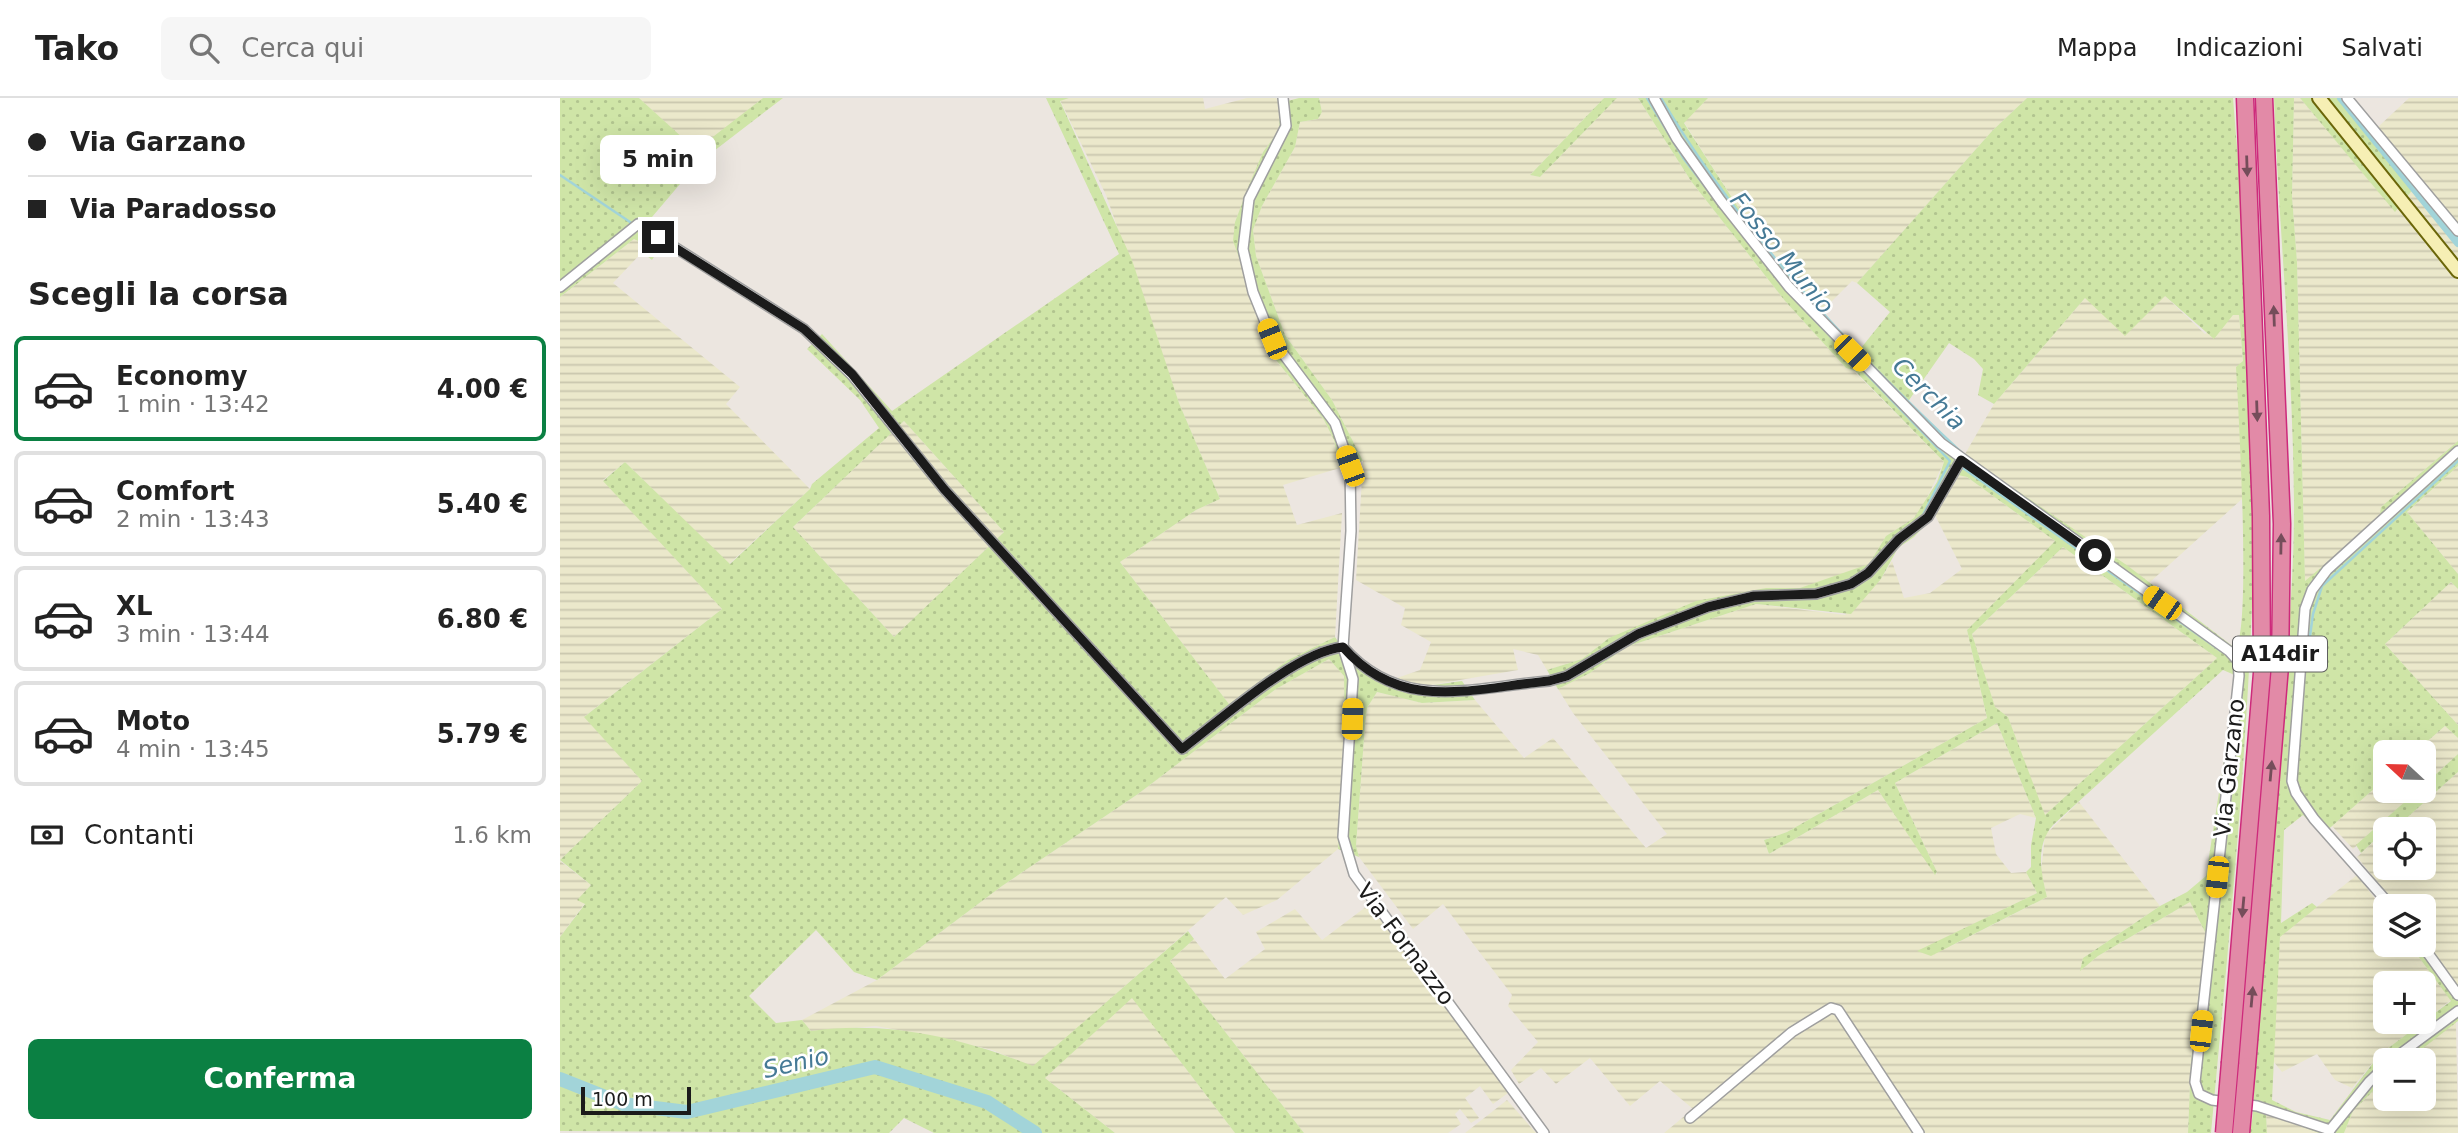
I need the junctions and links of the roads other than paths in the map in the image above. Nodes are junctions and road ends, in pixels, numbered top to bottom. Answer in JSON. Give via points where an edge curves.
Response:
{"nodes":[{"id":1,"x":1283,"y":98,"type":"edge"},
{"id":2,"x":1654,"y":98,"type":"edge"},
{"id":3,"x":2245,"y":98,"type":"edge"},
{"id":4,"x":2264,"y":98,"type":"edge"},
{"id":5,"x":2319,"y":98,"type":"edge"},
{"id":6,"x":2347,"y":98,"type":"edge"},
{"id":7,"x":2458,"y":231,"type":"edge"},
{"id":8,"x":2458,"y":271,"type":"edge"},
{"id":9,"x":560,"y":287,"type":"edge"},
{"id":10,"x":2458,"y":451,"type":"edge"},
{"id":11,"x":1961,"y":460,"type":"junction"},
{"id":12,"x":1343,"y":647,"type":"junction"},
{"id":13,"x":2380,"y":894,"type":"edge"},
{"id":14,"x":2431,"y":957,"type":"edge"},
{"id":15,"x":2458,"y":995,"type":"edge"},
{"id":16,"x":2458,"y":1011,"type":"edge"},
{"id":17,"x":2408,"y":1048,"type":"edge"},
{"id":18,"x":2373,"y":1078,"type":"edge"},
{"id":19,"x":1690,"y":1118,"type":"dead end"},
{"id":20,"x":2331,"y":1132,"type":"edge"},
{"id":21,"x":1544,"y":1133,"type":"edge"},
{"id":22,"x":1919,"y":1133,"type":"edge"},
{"id":23,"x":2224,"y":1133,"type":"edge"},
{"id":24,"x":2241,"y":1133,"type":"edge"}],
"edges":[{"from":1,"to":12,"type":"street","name":"Via Fornazzo","via":[[1286,126],[1249,199],[1243,249],[1253,292],[1272,339],[1335,423],[1350,466]]},
{"from":2,"to":11,"type":"street","name":"Via Garzano","via":[[1721,201],[1789,287]]},
{"from":3,"to":23,"type":"highway","number":"A14dir","one_way":true,"bridge":true,"via":[[2261,516],[2262,673]]},
{"from":24,"to":4,"type":"highway","number":"A14dir","one_way":true,"bridge":true,"via":[[2280,666],[2282,524]]},
{"from":5,"to":8,"type":"main road"},
{"from":6,"to":7,"type":"street"},
{"from":9,"to":12,"type":"street","via":[[638,224],[804,329],[852,374],[944,489],[1182,749],[1270,682],[1325,649]]},
{"from":10,"to":13,"type":"street","via":[[2327,570],[2305,609],[2292,781],[2314,819]]},
{"from":11,"to":12,"type":"street","via":[[1928,517],[1851,584],[1816,594],[1754,596],[1708,607],[1629,639],[1556,680],[1424,693],[1391,683],[1353,659]]},
{"from":11,"to":20,"type":"street","name":"Via Garzano","via":[[2230,651],[2238,662],[2195,1082],[2199,1094],[2211,1100],[2257,1106]]},
{"from":12,"to":21,"type":"street","name":"Via Fornazzo","via":[[1353,679],[1343,837],[1354,874]]},
{"from":14,"to":15,"type":"street"},
{"from":16,"to":17,"type":"street"},
{"from":18,"to":20,"type":"street"},
{"from":19,"to":22,"type":"street","via":[[1791,1032],[1831,1008],[1838,1010]]}]}
